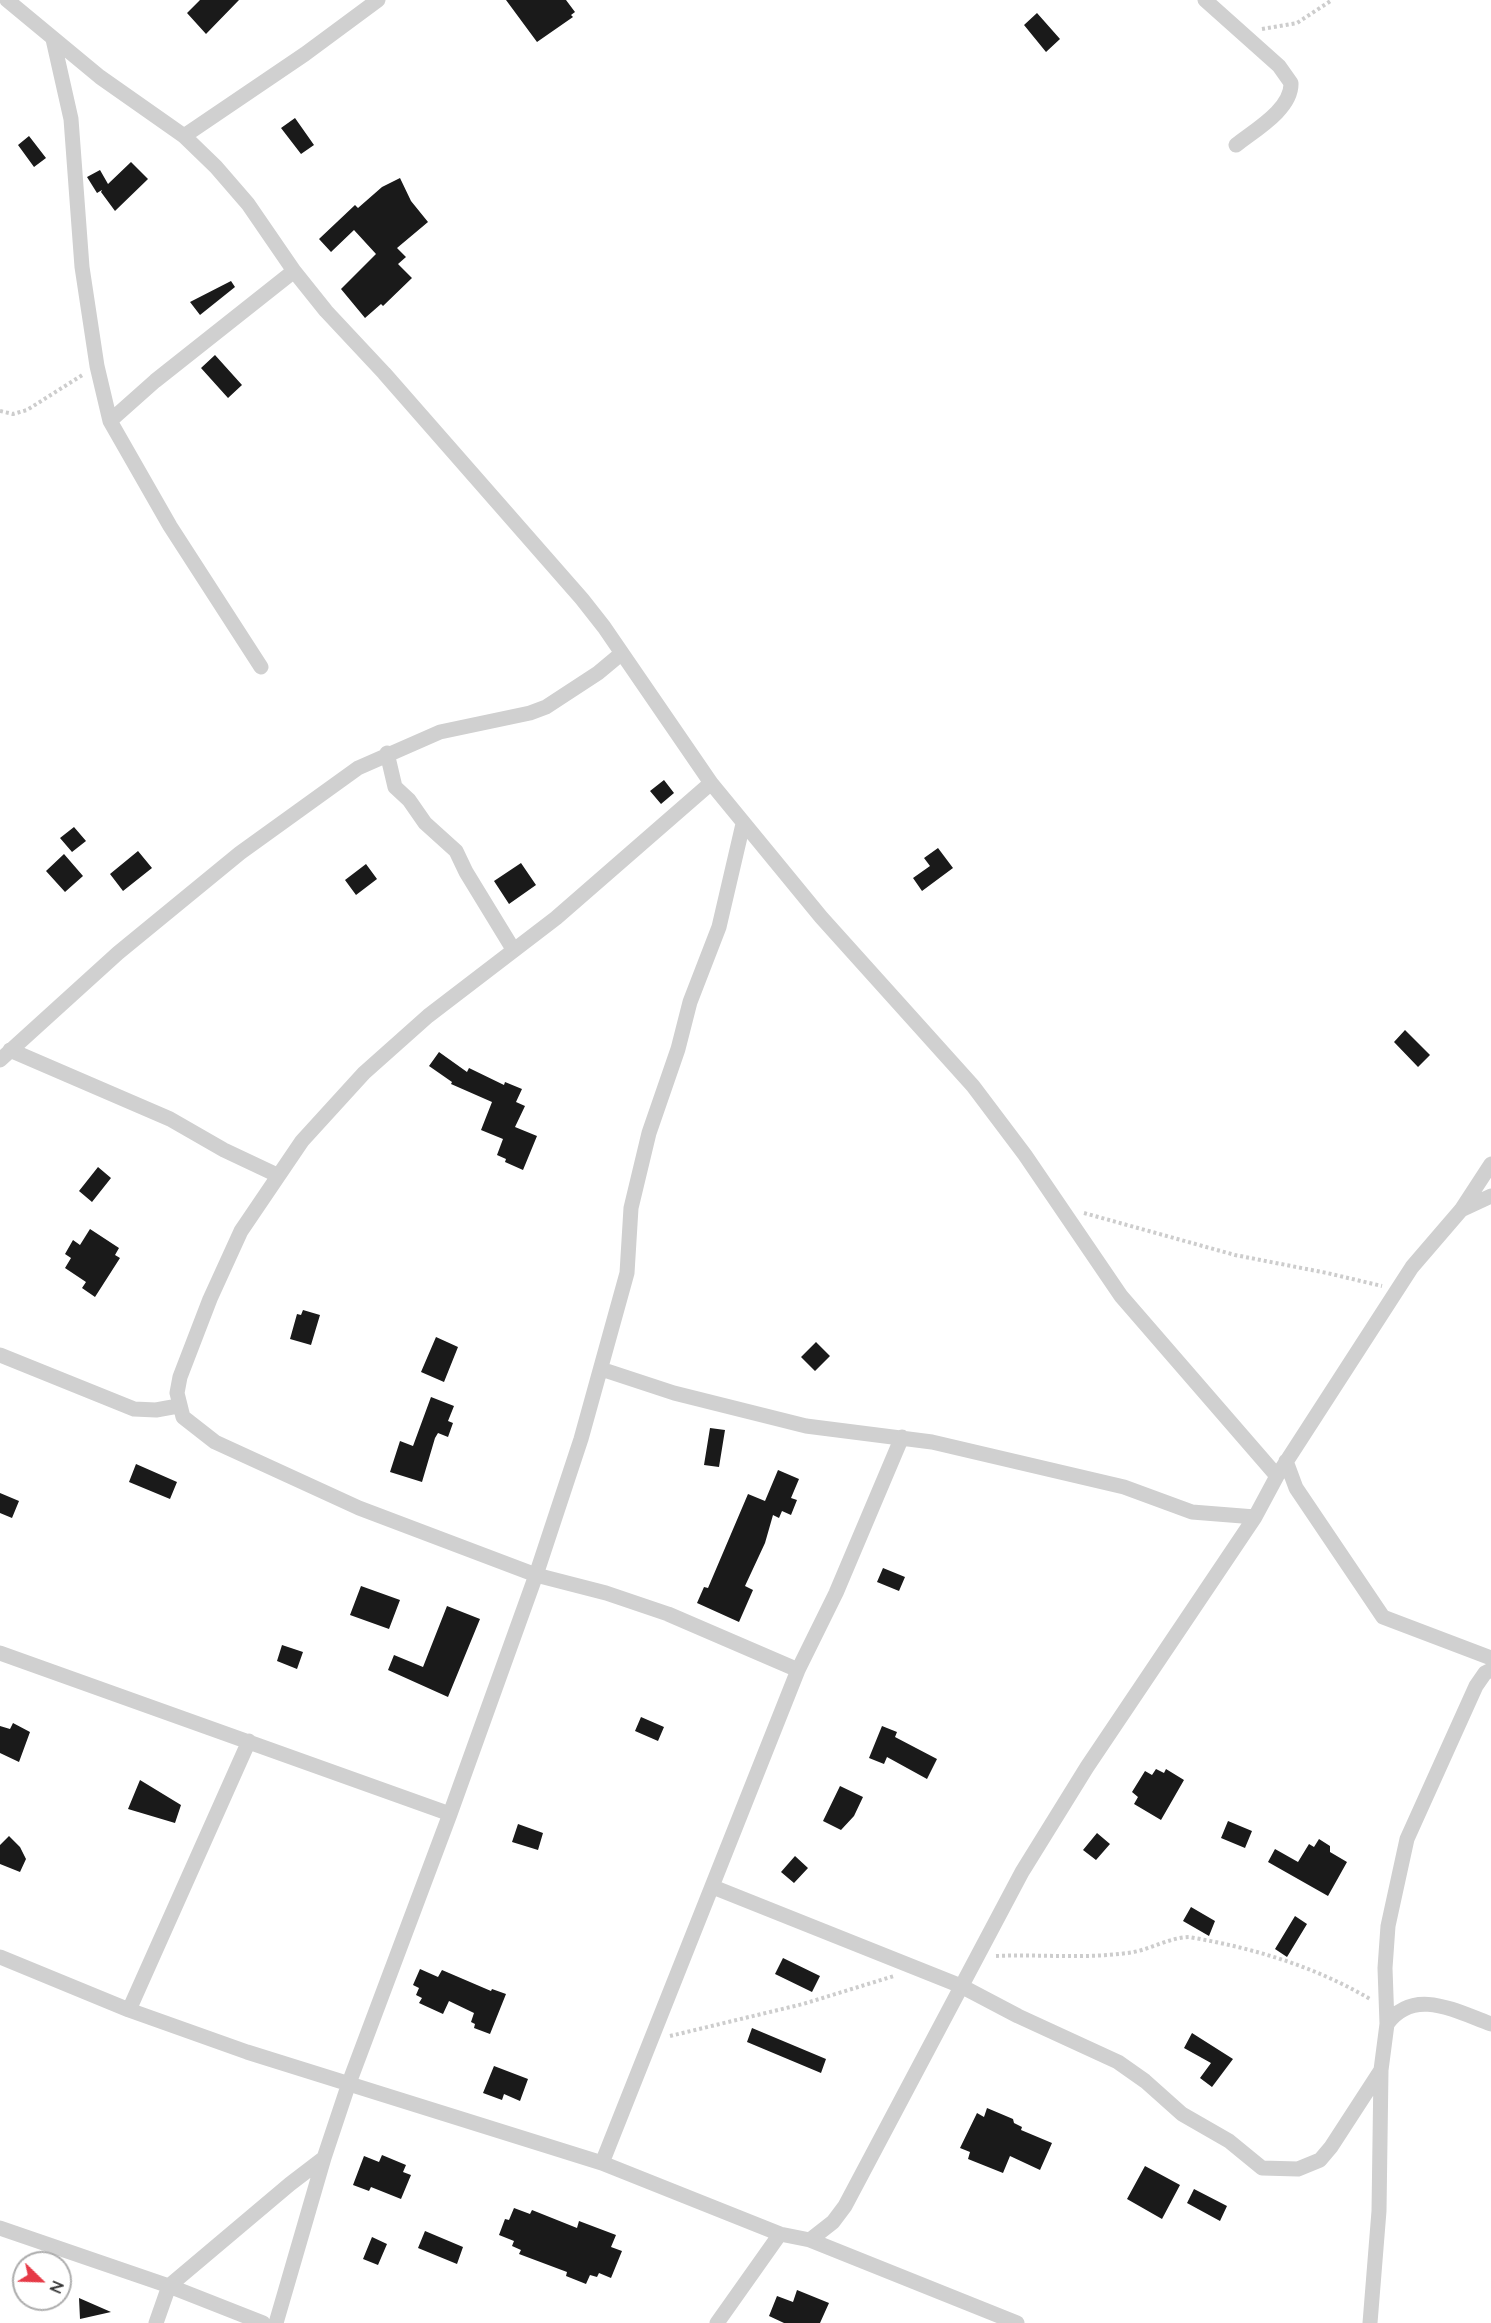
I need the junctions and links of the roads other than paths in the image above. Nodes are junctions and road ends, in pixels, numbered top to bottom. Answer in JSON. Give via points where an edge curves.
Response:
{"nodes":[{"id":1,"x":7,"y":0,"type":"edge"},
{"id":2,"x":378,"y":0,"type":"edge"},
{"id":3,"x":1205,"y":0,"type":"edge"},
{"id":4,"x":53,"y":39,"type":"junction"},
{"id":5,"x":184,"y":136,"type":"junction"},
{"id":6,"x":1236,"y":145,"type":"dead end"},
{"id":7,"x":294,"y":271,"type":"junction"},
{"id":8,"x":110,"y":421,"type":"junction"},
{"id":9,"x":622,"y":652,"type":"junction"},
{"id":10,"x":261,"y":667,"type":"dead end"},
{"id":11,"x":387,"y":753,"type":"junction"},
{"id":12,"x":711,"y":783,"type":"junction"},
{"id":13,"x":743,"y":824,"type":"junction"},
{"id":14,"x":513,"y":949,"type":"junction"},
{"id":15,"x":5,"y":1055,"type":"edge"},
{"id":16,"x":1491,"y":1164,"type":"edge"},
{"id":17,"x":277,"y":1175,"type":"junction"},
{"id":18,"x":1491,"y":1196,"type":"edge"},
{"id":19,"x":1461,"y":1210,"type":"junction"},
{"id":20,"x":0,"y":1355,"type":"edge"},
{"id":21,"x":601,"y":1369,"type":"junction"},
{"id":22,"x":178,"y":1406,"type":"junction"},
{"id":23,"x":902,"y":1437,"type":"junction"},
{"id":24,"x":1287,"y":1461,"type":"junction"},
{"id":25,"x":1277,"y":1476,"type":"junction"},
{"id":26,"x":1255,"y":1517,"type":"junction"},
{"id":27,"x":536,"y":1575,"type":"junction"},
{"id":28,"x":0,"y":1653,"type":"edge"},
{"id":29,"x":1491,"y":1658,"type":"edge"},
{"id":30,"x":798,"y":1670,"type":"junction"},
{"id":31,"x":1491,"y":1670,"type":"edge"},
{"id":32,"x":249,"y":1741,"type":"junction"},
{"id":33,"x":450,"y":1814,"type":"junction"},
{"id":34,"x":713,"y":1887,"type":"junction"},
{"id":35,"x":0,"y":1957,"type":"edge"},
{"id":36,"x":961,"y":1986,"type":"junction"},
{"id":37,"x":129,"y":2010,"type":"junction"},
{"id":38,"x":1387,"y":2016,"type":"junction"},
{"id":39,"x":1491,"y":2024,"type":"edge"},
{"id":40,"x":1381,"y":2070,"type":"junction"},
{"id":41,"x":349,"y":2083,"type":"junction"},
{"id":42,"x":324,"y":2158,"type":"junction"},
{"id":43,"x":602,"y":2163,"type":"junction"},
{"id":44,"x":0,"y":2228,"type":"edge"},
{"id":45,"x":780,"y":2234,"type":"junction"},
{"id":46,"x":810,"y":2240,"type":"junction"},
{"id":47,"x":169,"y":2286,"type":"junction"},
{"id":48,"x":156,"y":2323,"type":"edge"},
{"id":49,"x":262,"y":2323,"type":"edge"},
{"id":50,"x":276,"y":2323,"type":"edge"},
{"id":51,"x":717,"y":2323,"type":"edge"},
{"id":52,"x":1017,"y":2323,"type":"edge"},
{"id":53,"x":1370,"y":2323,"type":"edge"}],
"edges":[{"from":1,"to":4,"type":"street"},
{"from":2,"to":5,"type":"street"},
{"from":3,"to":6,"type":"street","via":[[1287,74],[1292,87],[1279,109]]},
{"from":4,"to":5,"type":"street"},
{"from":4,"to":8,"type":"street","via":[[75,149],[82,267]]},
{"from":5,"to":7,"type":"street","via":[[249,204]]},
{"from":7,"to":8,"type":"street"},
{"from":7,"to":9,"type":"street","via":[[582,599]]},
{"from":8,"to":10,"type":"street","via":[[170,526]]},
{"from":9,"to":11,"type":"street","via":[[589,680],[546,707],[440,732]]},
{"from":9,"to":12,"type":"street"},
{"from":11,"to":14,"type":"street","via":[[395,787],[425,823],[456,851]]},
{"from":11,"to":15,"type":"street","via":[[358,768],[240,854],[118,953]]},
{"from":12,"to":13,"type":"street"},
{"from":12,"to":14,"type":"street","via":[[556,918]]},
{"from":13,"to":21,"type":"street","via":[[719,927],[648,1133],[631,1208],[627,1273]]},
{"from":13,"to":25,"type":"street","via":[[973,1086],[1121,1296]]},
{"from":14,"to":17,"type":"street","via":[[364,1073],[302,1141]]},
{"from":15,"to":17,"type":"street","via":[[170,1119]]},
{"from":16,"to":19,"type":"street"},
{"from":17,"to":22,"type":"street","via":[[241,1231],[210,1299],[180,1377]]},
{"from":18,"to":19,"type":"street"},
{"from":19,"to":24,"type":"street","via":[[1412,1267]]},
{"from":20,"to":22,"type":"street","via":[[134,1409]]},
{"from":21,"to":23,"type":"street","via":[[674,1393],[806,1426]]},
{"from":21,"to":27,"type":"street"},
{"from":22,"to":27,"type":"street","via":[[193,1427],[215,1442],[359,1508]]},
{"from":23,"to":26,"type":"street","via":[[1124,1487],[1192,1512]]},
{"from":23,"to":30,"type":"street","via":[[836,1593]]},
{"from":24,"to":25,"type":"street"},
{"from":24,"to":29,"type":"street","via":[[1296,1488],[1383,1617]]},
{"from":25,"to":26,"type":"street"},
{"from":26,"to":36,"type":"street","via":[[1087,1767],[1022,1872]]},
{"from":27,"to":30,"type":"street","via":[[639,1603]]},
{"from":27,"to":33,"type":"street"},
{"from":28,"to":32,"type":"street"},
{"from":30,"to":34,"type":"street"},
{"from":31,"to":38,"type":"street","via":[[1476,1686],[1407,1839],[1388,1926]]},
{"from":32,"to":33,"type":"street"},
{"from":32,"to":37,"type":"street"},
{"from":33,"to":41,"type":"street"},
{"from":34,"to":36,"type":"street"},
{"from":34,"to":43,"type":"street"},
{"from":35,"to":37,"type":"street"},
{"from":36,"to":40,"type":"street","via":[[1128,2067],[1182,2114],[1267,2169],[1298,2169],[1320,2160]]},
{"from":36,"to":46,"type":"street","via":[[845,2206],[833,2222]]},
{"from":37,"to":41,"type":"street"},
{"from":38,"to":39,"type":"street","via":[[1417,2003]]},
{"from":38,"to":40,"type":"street"},
{"from":40,"to":53,"type":"street","via":[[1379,2211]]},
{"from":41,"to":42,"type":"street"},
{"from":41,"to":43,"type":"street"},
{"from":42,"to":47,"type":"street"},
{"from":42,"to":50,"type":"street"},
{"from":43,"to":45,"type":"street"},
{"from":44,"to":47,"type":"street"},
{"from":45,"to":46,"type":"street"},
{"from":45,"to":51,"type":"street"},
{"from":46,"to":52,"type":"street"},
{"from":47,"to":48,"type":"street"},
{"from":47,"to":49,"type":"street"}]}
